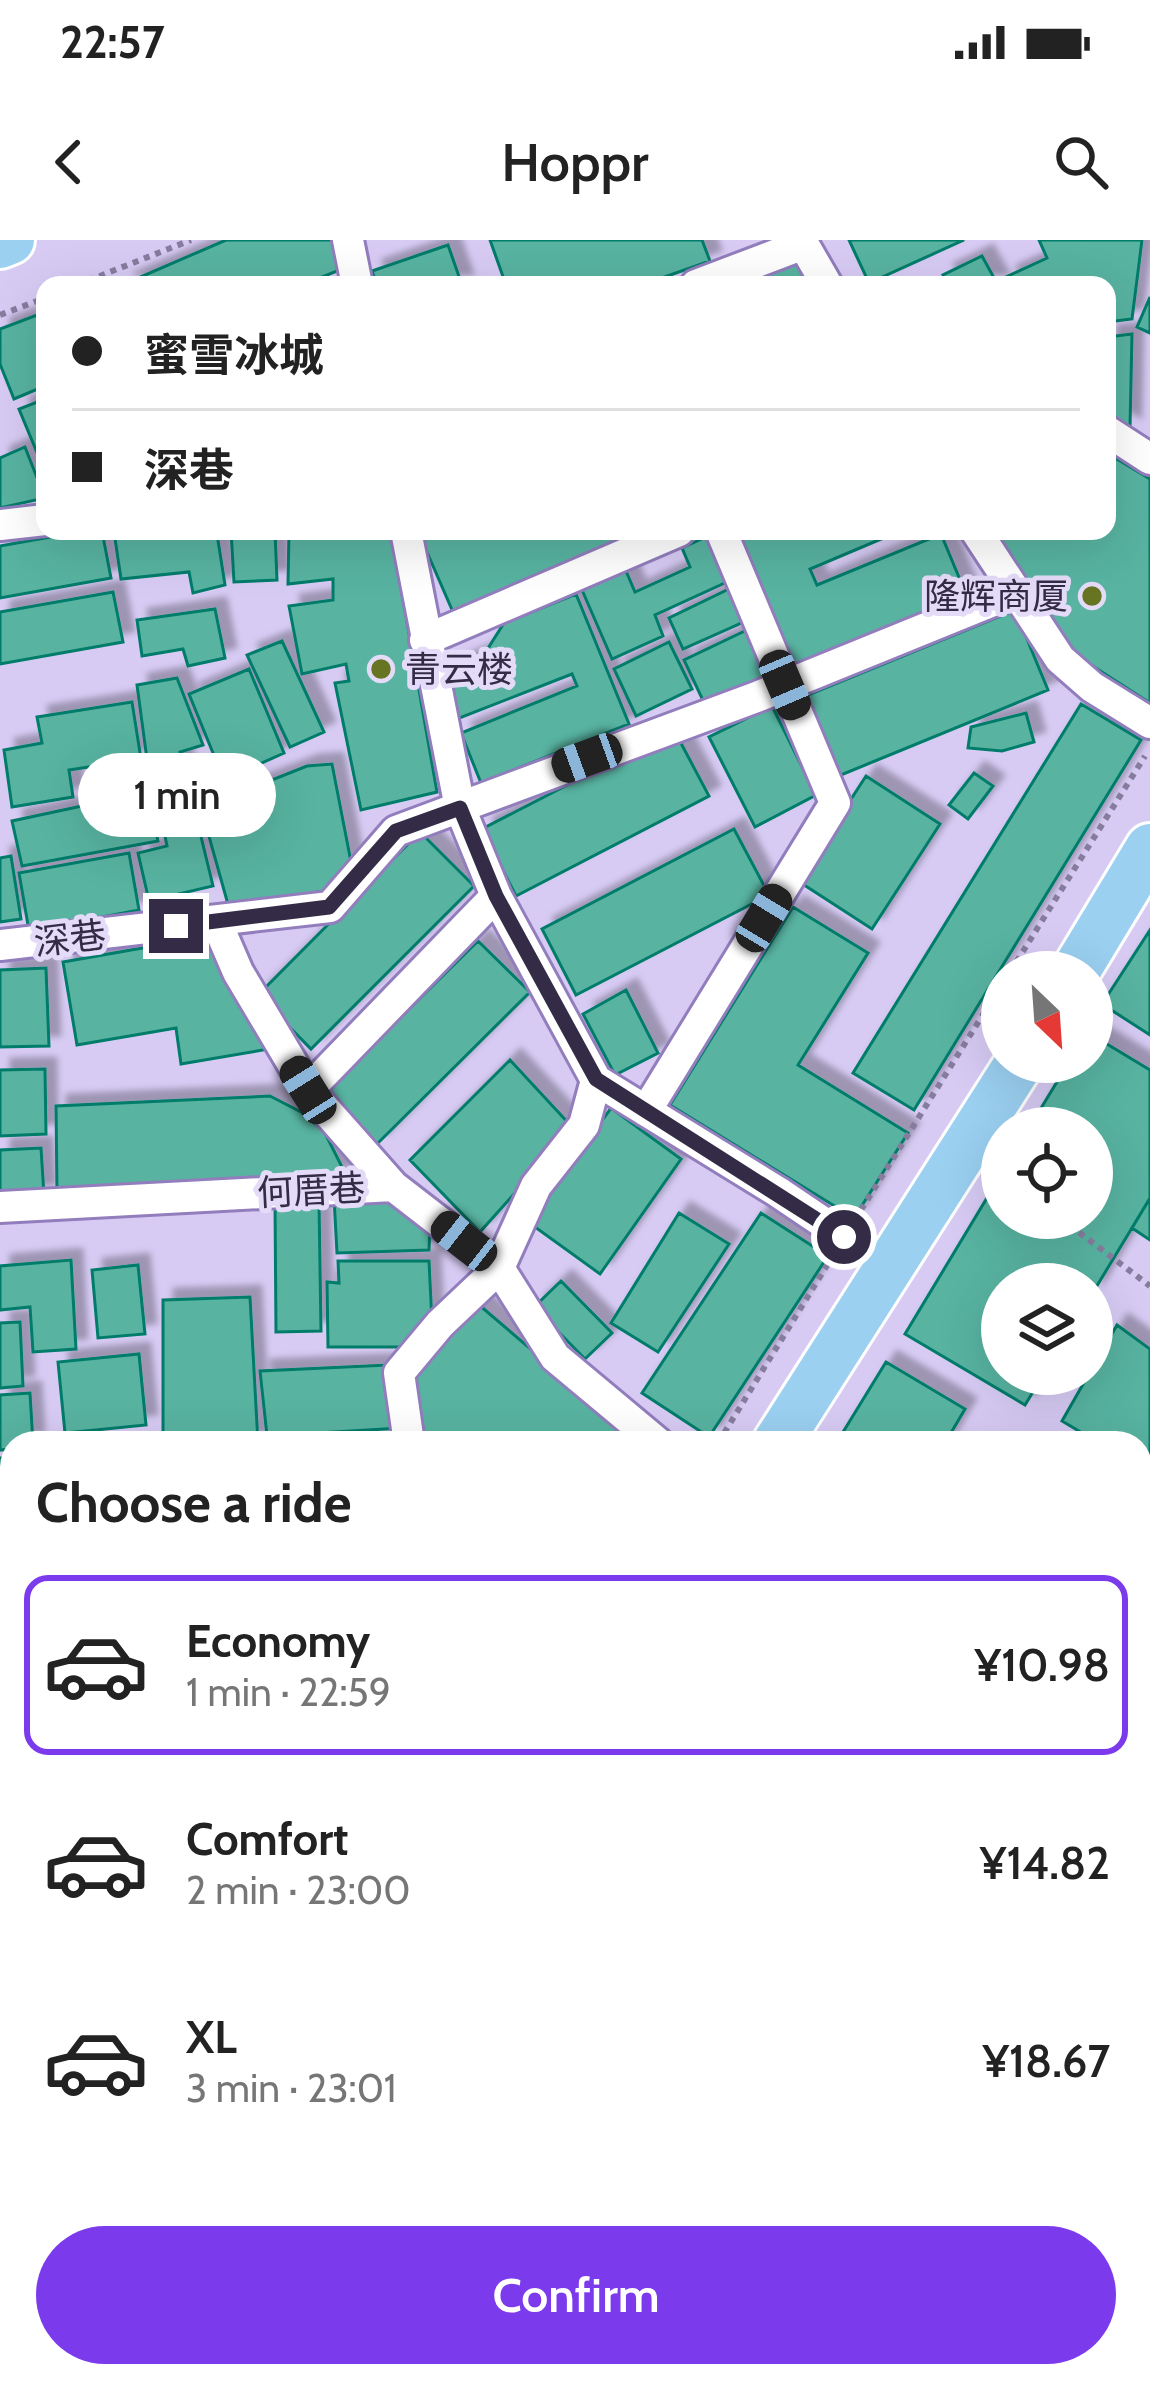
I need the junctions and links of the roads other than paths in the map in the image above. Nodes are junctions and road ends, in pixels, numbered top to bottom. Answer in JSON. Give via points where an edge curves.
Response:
{"nodes":[{"id":1,"x":10,"y":240,"type":"edge"},
{"id":2,"x":348,"y":240,"type":"edge"},
{"id":3,"x":803,"y":242,"type":"edge"},
{"id":4,"x":0,"y":244,"type":"edge"},
{"id":5,"x":355,"y":276,"type":"edge"},
{"id":6,"x":718,"y":276,"type":"edge"},
{"id":7,"x":822,"y":276,"type":"edge"},
{"id":8,"x":1116,"y":437,"type":"edge"},
{"id":9,"x":1150,"y":459,"type":"edge"},
{"id":10,"x":36,"y":521,"type":"edge"},
{"id":11,"x":0,"y":525,"type":"edge"},
{"id":12,"x":408,"y":540,"type":"edge"},
{"id":13,"x":658,"y":540,"type":"edge"},
{"id":14,"x":725,"y":540,"type":"edge"},
{"id":15,"x":982,"y":540,"type":"edge"},
{"id":16,"x":1015,"y":592,"type":"junction"},
{"id":17,"x":425,"y":640,"type":"junction"},
{"id":18,"x":785,"y":685,"type":"junction"},
{"id":19,"x":1150,"y":723,"type":"edge"},
{"id":20,"x":460,"y":808,"type":"junction"},
{"id":21,"x":1150,"y":848,"type":"edge"},
{"id":22,"x":496,"y":896,"type":"junction"},
{"id":23,"x":216,"y":921,"type":"junction"},
{"id":24,"x":0,"y":946,"type":"edge"},
{"id":25,"x":1088,"y":951,"type":"edge"},
{"id":26,"x":596,"y":1079,"type":"junction"},
{"id":27,"x":1007,"y":1083,"type":"edge"},
{"id":28,"x":308,"y":1090,"type":"junction"},
{"id":29,"x":646,"y":1111,"type":"junction"},
{"id":30,"x":393,"y":1186,"type":"junction"},
{"id":31,"x":0,"y":1207,"type":"edge"},
{"id":32,"x":499,"y":1268,"type":"junction"},
{"id":33,"x":890,"y":1268,"type":"junction"},
{"id":34,"x":407,"y":1431,"type":"edge"},
{"id":35,"x":644,"y":1431,"type":"edge"},
{"id":36,"x":785,"y":1431,"type":"edge"}],
"edges":[{"from":1,"to":4,"type":"main road"},
{"from":2,"to":5,"type":"street"},
{"from":3,"to":6,"type":"street"},
{"from":3,"to":7,"type":"street"},
{"from":8,"to":9,"type":"street"},
{"from":10,"to":11,"type":"street"},
{"from":12,"to":17,"type":"street"},
{"from":13,"to":17,"type":"street"},
{"from":14,"to":18,"type":"street"},
{"from":15,"to":16,"type":"street"},
{"from":16,"to":18,"type":"street","name":"深巷"},
{"from":16,"to":19,"type":"street","via":[[1060,659]]},
{"from":17,"to":20,"type":"street"},
{"from":18,"to":20,"type":"street","name":"深巷"},
{"from":18,"to":29,"type":"street","via":[[835,802]]},
{"from":20,"to":22,"type":"street"},
{"from":20,"to":23,"type":"street","name":"深巷","via":[[396,831],[329,907]]},
{"from":21,"to":25,"type":"main road"},
{"from":22,"to":26,"type":"street"},
{"from":22,"to":28,"type":"street"},
{"from":23,"to":24,"type":"street","name":"深巷"},
{"from":23,"to":28,"type":"street"},
{"from":26,"to":29,"type":"street"},
{"from":26,"to":32,"type":"street","via":[[584,1125],[536,1186]]},
{"from":27,"to":33,"type":"main road"},
{"from":28,"to":30,"type":"street"},
{"from":29,"to":33,"type":"street"},
{"from":30,"to":31,"type":"street","name":"何厝巷"},
{"from":30,"to":32,"type":"street","name":"何厝巷"},
{"from":32,"to":34,"type":"street","via":[[399,1372]]},
{"from":32,"to":35,"type":"street","name":"何厝巷","via":[[555,1357]]},
{"from":33,"to":36,"type":"main road"}]}
